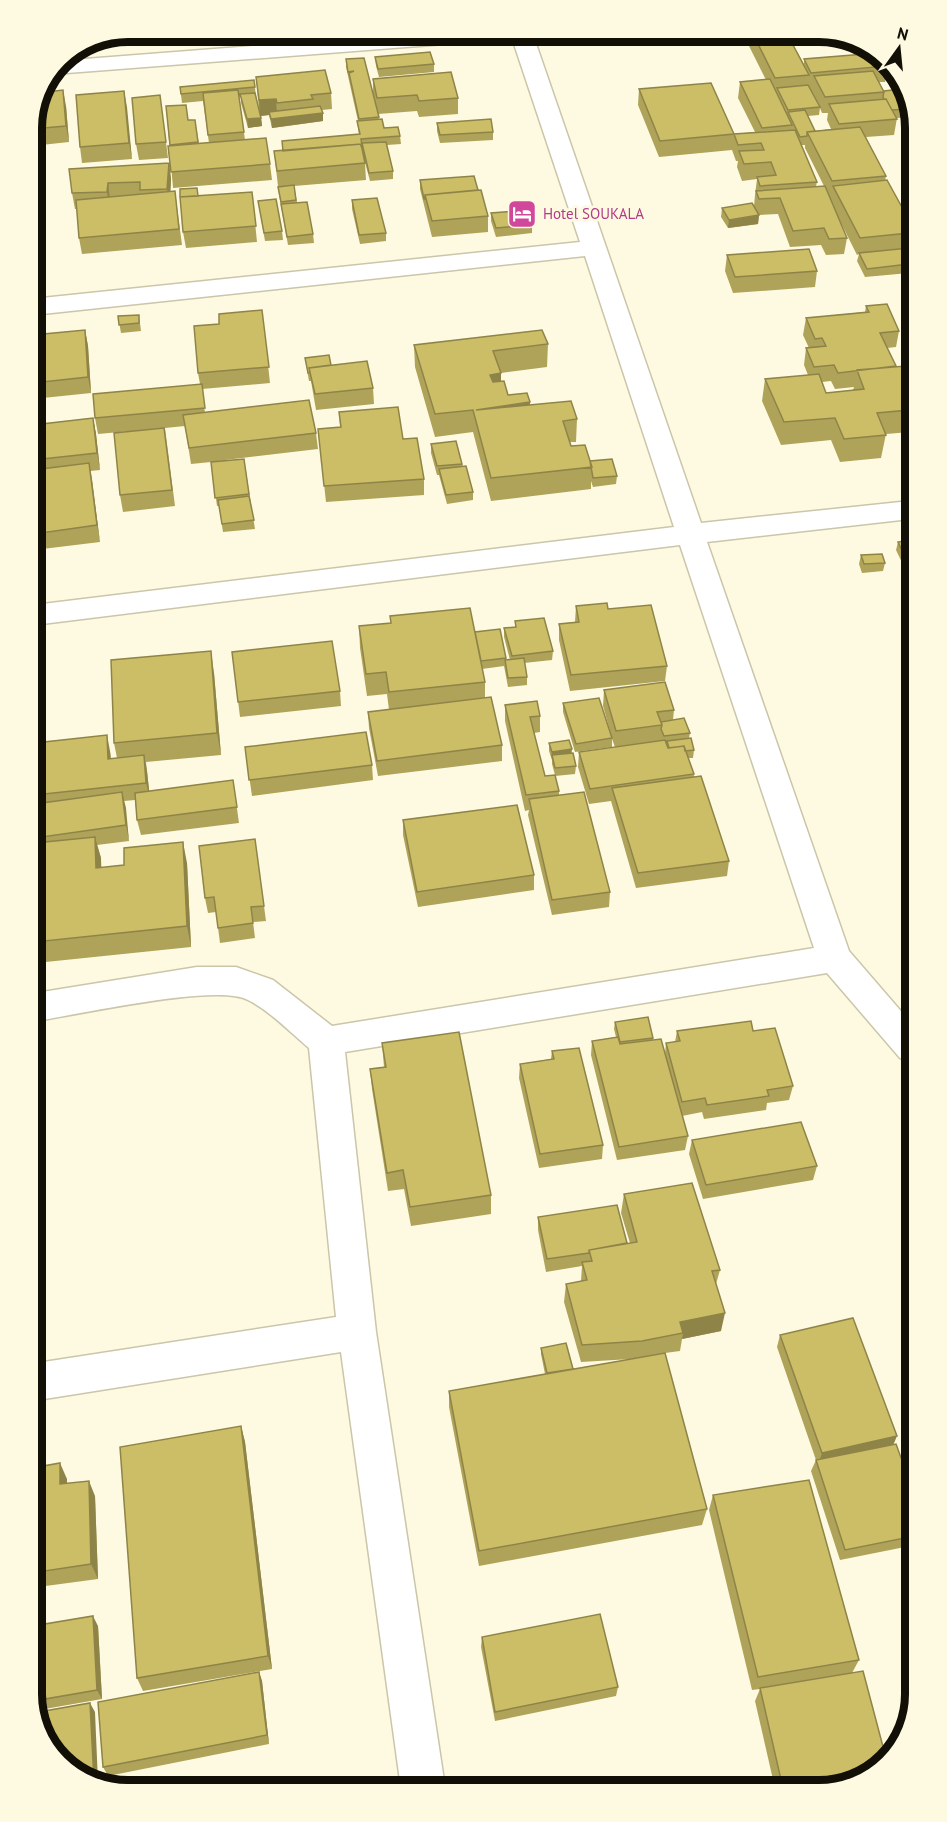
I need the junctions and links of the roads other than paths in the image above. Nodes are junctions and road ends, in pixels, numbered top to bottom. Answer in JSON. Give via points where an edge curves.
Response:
{"nodes":[{"id":1,"x":384,"y":42,"type":"edge"},
{"id":2,"x":524,"y":42,"type":"edge"},
{"id":3,"x":67,"y":67,"type":"edge"},
{"id":4,"x":595,"y":248,"type":"junction"},
{"id":5,"x":42,"y":306,"type":"edge"},
{"id":6,"x":905,"y":511,"type":"edge"},
{"id":7,"x":692,"y":534,"type":"junction"},
{"id":8,"x":42,"y":614,"type":"edge"},
{"id":9,"x":834,"y":958,"type":"junction"},
{"id":10,"x":42,"y":1006,"type":"edge"},
{"id":11,"x":905,"y":1040,"type":"edge"},
{"id":12,"x":326,"y":1041,"type":"junction"},
{"id":13,"x":357,"y":1332,"type":"junction"},
{"id":14,"x":42,"y":1382,"type":"edge"},
{"id":15,"x":422,"y":1780,"type":"edge"}],
"edges":[{"from":1,"to":3,"type":"street"},
{"from":2,"to":4,"type":"street"},
{"from":4,"to":5,"type":"street"},
{"from":4,"to":7,"type":"street"},
{"from":6,"to":7,"type":"street"},
{"from":7,"to":8,"type":"street"},
{"from":7,"to":9,"type":"street"},
{"from":9,"to":11,"type":"street"},
{"from":9,"to":12,"type":"street"},
{"from":10,"to":12,"type":"street","via":[[197,981],[236,981],[261,990]]},
{"from":12,"to":13,"type":"street"},
{"from":13,"to":14,"type":"street"},
{"from":13,"to":15,"type":"street"}]}
